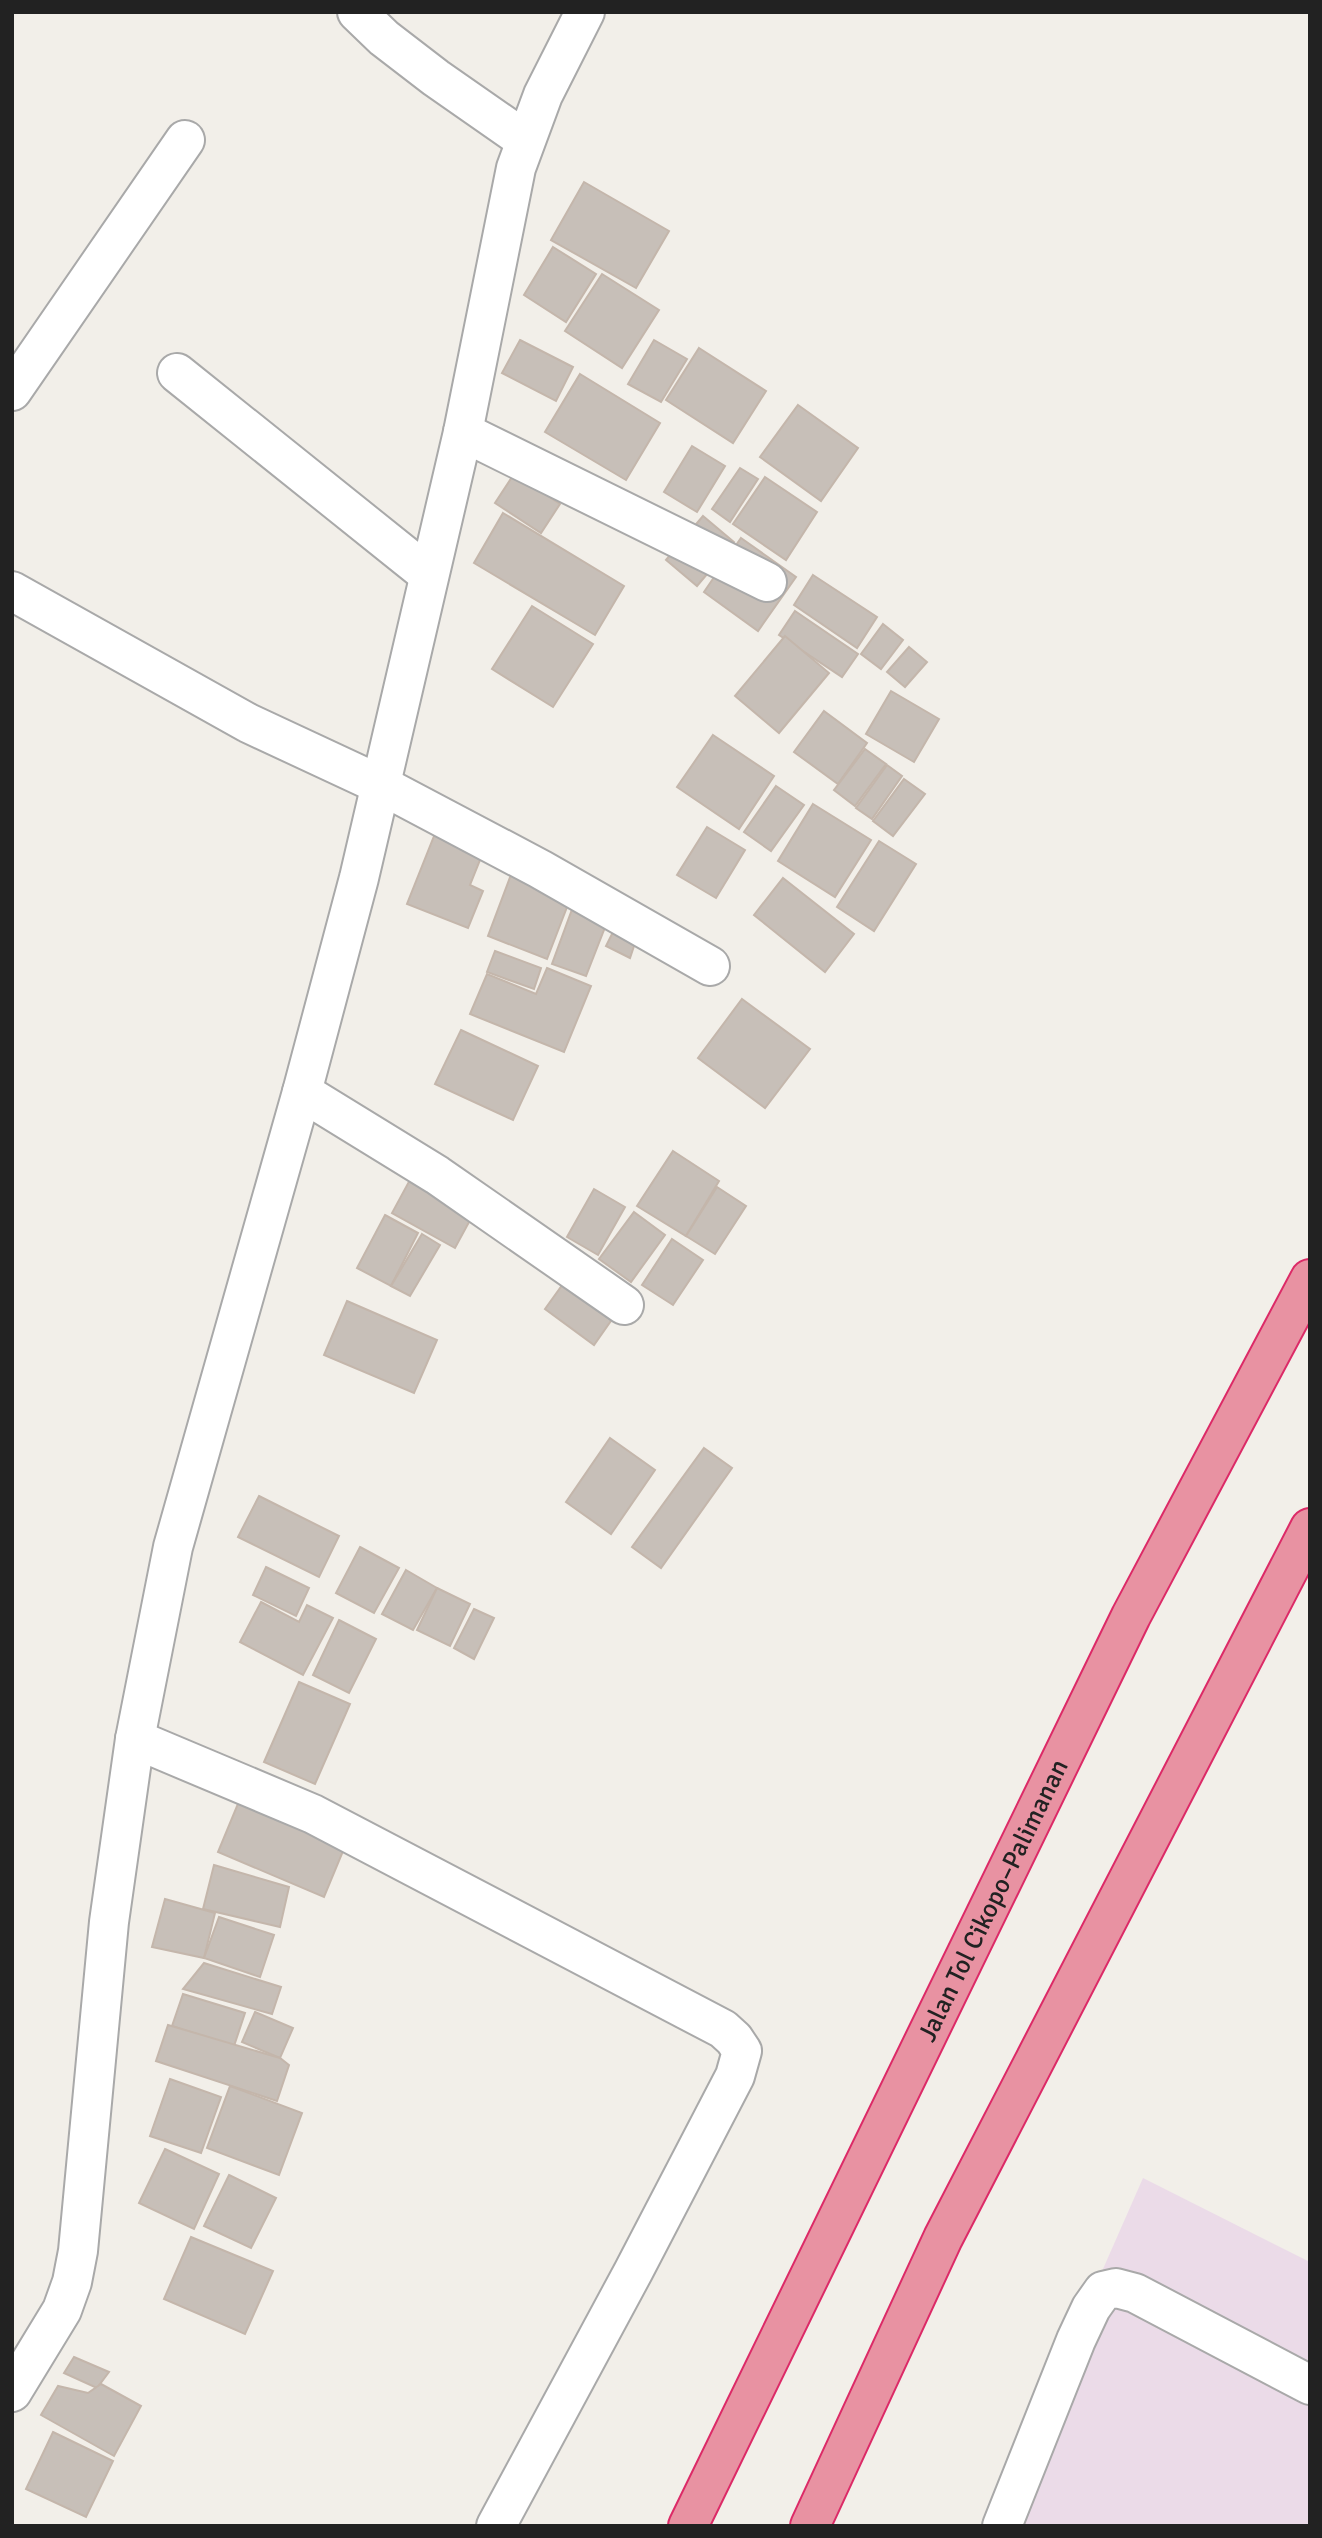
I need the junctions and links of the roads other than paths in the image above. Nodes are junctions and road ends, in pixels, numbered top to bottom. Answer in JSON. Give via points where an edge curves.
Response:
{"nodes":[{"id":1,"x":357,"y":12,"type":"edge"},
{"id":2,"x":586,"y":12,"type":"edge"},
{"id":3,"x":185,"y":140,"type":"dead end"},
{"id":4,"x":525,"y":140,"type":"junction"},
{"id":5,"x":177,"y":373,"type":"dead end"},
{"id":6,"x":12,"y":391,"type":"edge"},
{"id":7,"x":463,"y":432,"type":"junction"},
{"id":8,"x":429,"y":575,"type":"junction"},
{"id":9,"x":767,"y":582,"type":"dead end"},
{"id":10,"x":12,"y":591,"type":"edge"},
{"id":11,"x":381,"y":785,"type":"junction"},
{"id":12,"x":710,"y":966,"type":"dead end"},
{"id":13,"x":302,"y":1092,"type":"junction"},
{"id":14,"x":1310,"y":1279,"type":"edge"},
{"id":15,"x":624,"y":1305,"type":"dead end"},
{"id":16,"x":1310,"y":1528,"type":"edge"},
{"id":17,"x":135,"y":1739,"type":"junction"},
{"id":18,"x":1310,"y":2385,"type":"edge"},
{"id":19,"x":12,"y":2392,"type":"edge"},
{"id":20,"x":496,"y":2526,"type":"edge"},
{"id":21,"x":688,"y":2526,"type":"edge"},
{"id":22,"x":810,"y":2526,"type":"edge"},
{"id":23,"x":1002,"y":2526,"type":"edge"}],
"edges":[{"from":1,"to":4,"type":"street","via":[[436,78]]},
{"from":2,"to":4,"type":"street"},
{"from":3,"to":6,"type":"street"},
{"from":4,"to":7,"type":"street"},
{"from":5,"to":8,"type":"street"},
{"from":7,"to":8,"type":"street"},
{"from":7,"to":9,"type":"street"},
{"from":8,"to":11,"type":"street"},
{"from":10,"to":11,"type":"street","via":[[248,723]]},
{"from":11,"to":12,"type":"street"},
{"from":11,"to":13,"type":"street"},
{"from":13,"to":15,"type":"street","via":[[437,1175]]},
{"from":13,"to":17,"type":"street","via":[[173,1547]]},
{"from":14,"to":21,"type":"highway","name":"Jalan Tol Cikopo–Palimanan","via":[[1131,1616]]},
{"from":16,"to":22,"type":"highway","via":[[943,2238]]},
{"from":17,"to":19,"type":"street","via":[[109,1922],[78,2251],[62,2310]]},
{"from":17,"to":20,"type":"street","via":[[313,1814],[723,2029],[742,2051],[734,2076],[633,2273]]},
{"from":18,"to":23,"type":"street","via":[[1135,2293],[1116,2288],[1103,2291],[1076,2340]]}]}
